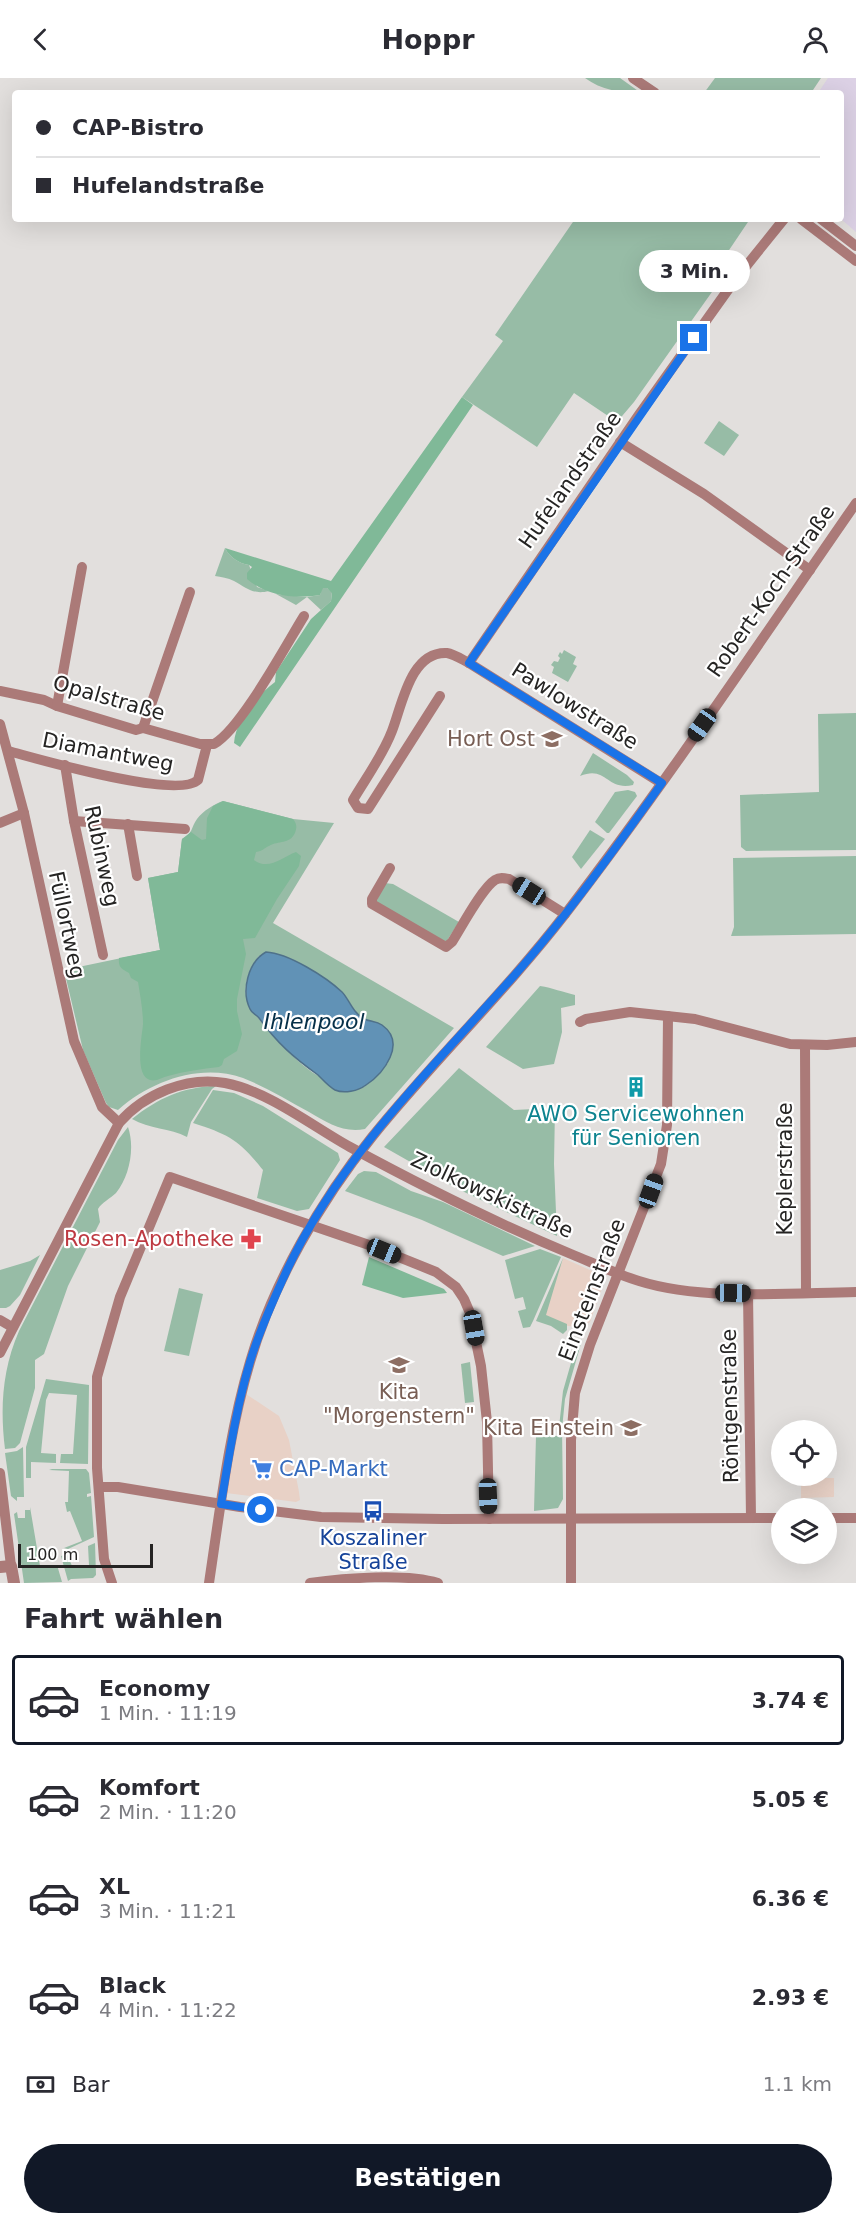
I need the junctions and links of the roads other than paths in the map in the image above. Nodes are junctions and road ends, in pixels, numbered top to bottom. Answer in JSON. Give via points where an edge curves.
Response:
{"nodes":[{"id":1,"x":633,"y":78,"type":"edge"},
{"id":2,"x":651,"y":90,"type":"edge"},
{"id":3,"x":782,"y":222,"type":"edge"},
{"id":4,"x":805,"y":222,"type":"edge"},
{"id":5,"x":825,"y":222,"type":"edge"},
{"id":6,"x":856,"y":246,"type":"edge"},
{"id":7,"x":856,"y":261,"type":"edge"},
{"id":8,"x":620,"y":442,"type":"junction"},
{"id":9,"x":856,"y":503,"type":"edge"},
{"id":10,"x":82,"y":567,"type":"dead end"},
{"id":11,"x":810,"y":570,"type":"junction"},
{"id":12,"x":190,"y":592,"type":"dead end"},
{"id":13,"x":304,"y":616,"type":"dead end"},
{"id":14,"x":469,"y":663,"type":"junction"},
{"id":15,"x":0,"y":691,"type":"edge"},
{"id":16,"x":440,"y":696,"type":"dead end"},
{"id":17,"x":57,"y":706,"type":"junction"},
{"id":18,"x":0,"y":724,"type":"edge"},
{"id":19,"x":143,"y":728,"type":"junction"},
{"id":20,"x":392,"y":733,"type":"junction"},
{"id":21,"x":408,"y":743,"type":"junction"},
{"id":22,"x":207,"y":745,"type":"junction"},
{"id":23,"x":8,"y":751,"type":"junction"},
{"id":24,"x":65,"y":765,"type":"junction"},
{"id":25,"x":662,"y":783,"type":"junction"},
{"id":26,"x":24,"y":813,"type":"junction"},
{"id":27,"x":74,"y":821,"type":"junction"},
{"id":28,"x":0,"y":823,"type":"edge"},
{"id":29,"x":128,"y":824,"type":"junction"},
{"id":30,"x":184,"y":829,"type":"dead end"},
{"id":31,"x":390,"y":868,"type":"dead end"},
{"id":32,"x":137,"y":876,"type":"dead end"},
{"id":33,"x":565,"y":914,"type":"junction"},
{"id":34,"x":103,"y":955,"type":"dead end"},
{"id":35,"x":668,"y":1016,"type":"junction"},
{"id":36,"x":580,"y":1022,"type":"dead end"},
{"id":37,"x":856,"y":1042,"type":"edge"},
{"id":38,"x":805,"y":1046,"type":"junction"},
{"id":39,"x":119,"y":1123,"type":"junction"},
{"id":40,"x":360,"y":1152,"type":"junction"},
{"id":41,"x":312,"y":1225,"type":"junction"},
{"id":42,"x":619,"y":1273,"type":"junction"},
{"id":43,"x":856,"y":1292,"type":"edge"},
{"id":44,"x":748,"y":1293,"type":"junction"},
{"id":45,"x":806,"y":1293,"type":"junction"},
{"id":46,"x":0,"y":1320,"type":"edge"},
{"id":47,"x":12,"y":1327,"type":"junction"},
{"id":48,"x":0,"y":1353,"type":"edge"},
{"id":49,"x":0,"y":1473,"type":"edge"},
{"id":50,"x":99,"y":1487,"type":"junction"},
{"id":51,"x":221,"y":1504,"type":"junction"},
{"id":52,"x":751,"y":1518,"type":"junction"},
{"id":53,"x":771,"y":1518,"type":"edge"},
{"id":54,"x":837,"y":1518,"type":"edge"},
{"id":55,"x":856,"y":1518,"type":"edge"},
{"id":56,"x":489,"y":1519,"type":"junction"},
{"id":57,"x":571,"y":1519,"type":"junction"},
{"id":58,"x":6,"y":1567,"type":"edge"},
{"id":59,"x":343,"y":1581,"type":"edge"},
{"id":60,"x":14,"y":1583,"type":"edge"},
{"id":61,"x":112,"y":1583,"type":"edge"},
{"id":62,"x":209,"y":1583,"type":"edge"},
{"id":63,"x":310,"y":1583,"type":"edge"},
{"id":64,"x":438,"y":1583,"type":"edge"},
{"id":65,"x":571,"y":1583,"type":"edge"}],
"edges":[{"from":1,"to":2,"type":"street"},
{"from":3,"to":8,"type":"street","name":"Hufelandstraße","via":[[735,280]]},
{"from":4,"to":7,"type":"street"},
{"from":5,"to":6,"type":"street"},
{"from":8,"to":11,"type":"street","via":[[704,494]]},
{"from":8,"to":14,"type":"street","name":"Hufelandstraße"},
{"from":9,"to":11,"type":"street","name":"Robert-Koch-Straße"},
{"from":10,"to":17,"type":"street"},
{"from":11,"to":25,"type":"street","name":"Robert-Koch-Straße"},
{"from":12,"to":19,"type":"street"},
{"from":13,"to":22,"type":"street","via":[[228,733]]},
{"from":14,"to":20,"type":"street","via":[[447,653],[418,667],[408,684]]},
{"from":14,"to":25,"type":"street","name":"Pawlowstraße"},
{"from":15,"to":17,"type":"street","name":"Opalstraße"},
{"from":16,"to":21,"type":"street"},
{"from":17,"to":19,"type":"street","name":"Opalstraße","via":[[136,730]]},
{"from":18,"to":23,"type":"street","name":"Füllortweg"},
{"from":19,"to":22,"type":"street","name":"Opalstraße"},
{"from":20,"to":21,"type":"street"},
{"from":20,"to":21,"type":"street","via":[[353,800],[358,808],[368,809]]},
{"from":22,"to":24,"type":"street","name":"Diamantweg","via":[[201,774],[189,786],[131,780]]},
{"from":23,"to":24,"type":"street","name":"Diamantweg"},
{"from":23,"to":26,"type":"street","name":"Füllortweg"},
{"from":24,"to":27,"type":"street","name":"Rubinweg"},
{"from":25,"to":33,"type":"street","name":"Robert-Koch-Straße"},
{"from":26,"to":28,"type":"street"},
{"from":26,"to":39,"type":"street","name":"Füllortweg","via":[[74,1041],[102,1107]]},
{"from":27,"to":29,"type":"street"},
{"from":27,"to":34,"type":"street","name":"Rubinweg"},
{"from":29,"to":30,"type":"street"},
{"from":29,"to":32,"type":"street"},
{"from":31,"to":33,"type":"street","via":[[372,904],[446,947],[493,882],[504,878]]},
{"from":33,"to":40,"type":"street","name":"Robert-Koch-Straße"},
{"from":35,"to":36,"type":"street","via":[[630,1012]]},
{"from":35,"to":38,"type":"street"},
{"from":35,"to":42,"type":"street","name":"Einsteinstraße","via":[[665,1141],[655,1181]]},
{"from":37,"to":38,"type":"street"},
{"from":38,"to":45,"type":"street","name":"Keplerstraße"},
{"from":39,"to":40,"type":"street","name":"Ziolkowskistraße","via":[[138,1105],[161,1092],[217,1082],[258,1094]]},
{"from":39,"to":47,"type":"street"},
{"from":40,"to":41,"type":"street","name":"Robert-Koch-Straße"},
{"from":40,"to":42,"type":"street","name":"Ziolkowskistraße","via":[[494,1219]]},
{"from":41,"to":50,"type":"street","via":[[170,1177],[120,1297],[97,1377]]},
{"from":41,"to":51,"type":"street","name":"Robert-Koch-Straße","via":[[288,1268],[250,1361]]},
{"from":41,"to":56,"type":"street","via":[[436,1272],[464,1299],[481,1366],[487,1422]]},
{"from":42,"to":44,"type":"street","name":"Ziolkowskistraße","via":[[652,1285],[686,1291]]},
{"from":42,"to":57,"type":"street","name":"Einsteinstraße","via":[[575,1393]]},
{"from":43,"to":45,"type":"street","name":"Ziolkowskistraße"},
{"from":44,"to":45,"type":"street","name":"Ziolkowskistraße"},
{"from":44,"to":52,"type":"street","name":"Röntgenstraße"},
{"from":46,"to":47,"type":"street"},
{"from":47,"to":48,"type":"street"},
{"from":49,"to":58,"type":"street"},
{"from":50,"to":51,"type":"street"},
{"from":50,"to":61,"type":"street","via":[[104,1559]]},
{"from":51,"to":56,"type":"street","via":[[321,1517]]},
{"from":51,"to":62,"type":"street","name":"Robert-Koch-Straße"},
{"from":52,"to":53,"type":"street"},
{"from":52,"to":57,"type":"street"},
{"from":54,"to":55,"type":"street"},
{"from":56,"to":57,"type":"street"},
{"from":57,"to":65,"type":"street","name":"Einsteinstraße"},
{"from":58,"to":60,"type":"street"},
{"from":59,"to":63,"type":"street"},
{"from":59,"to":64,"type":"street","via":[[410,1579]]}]}
